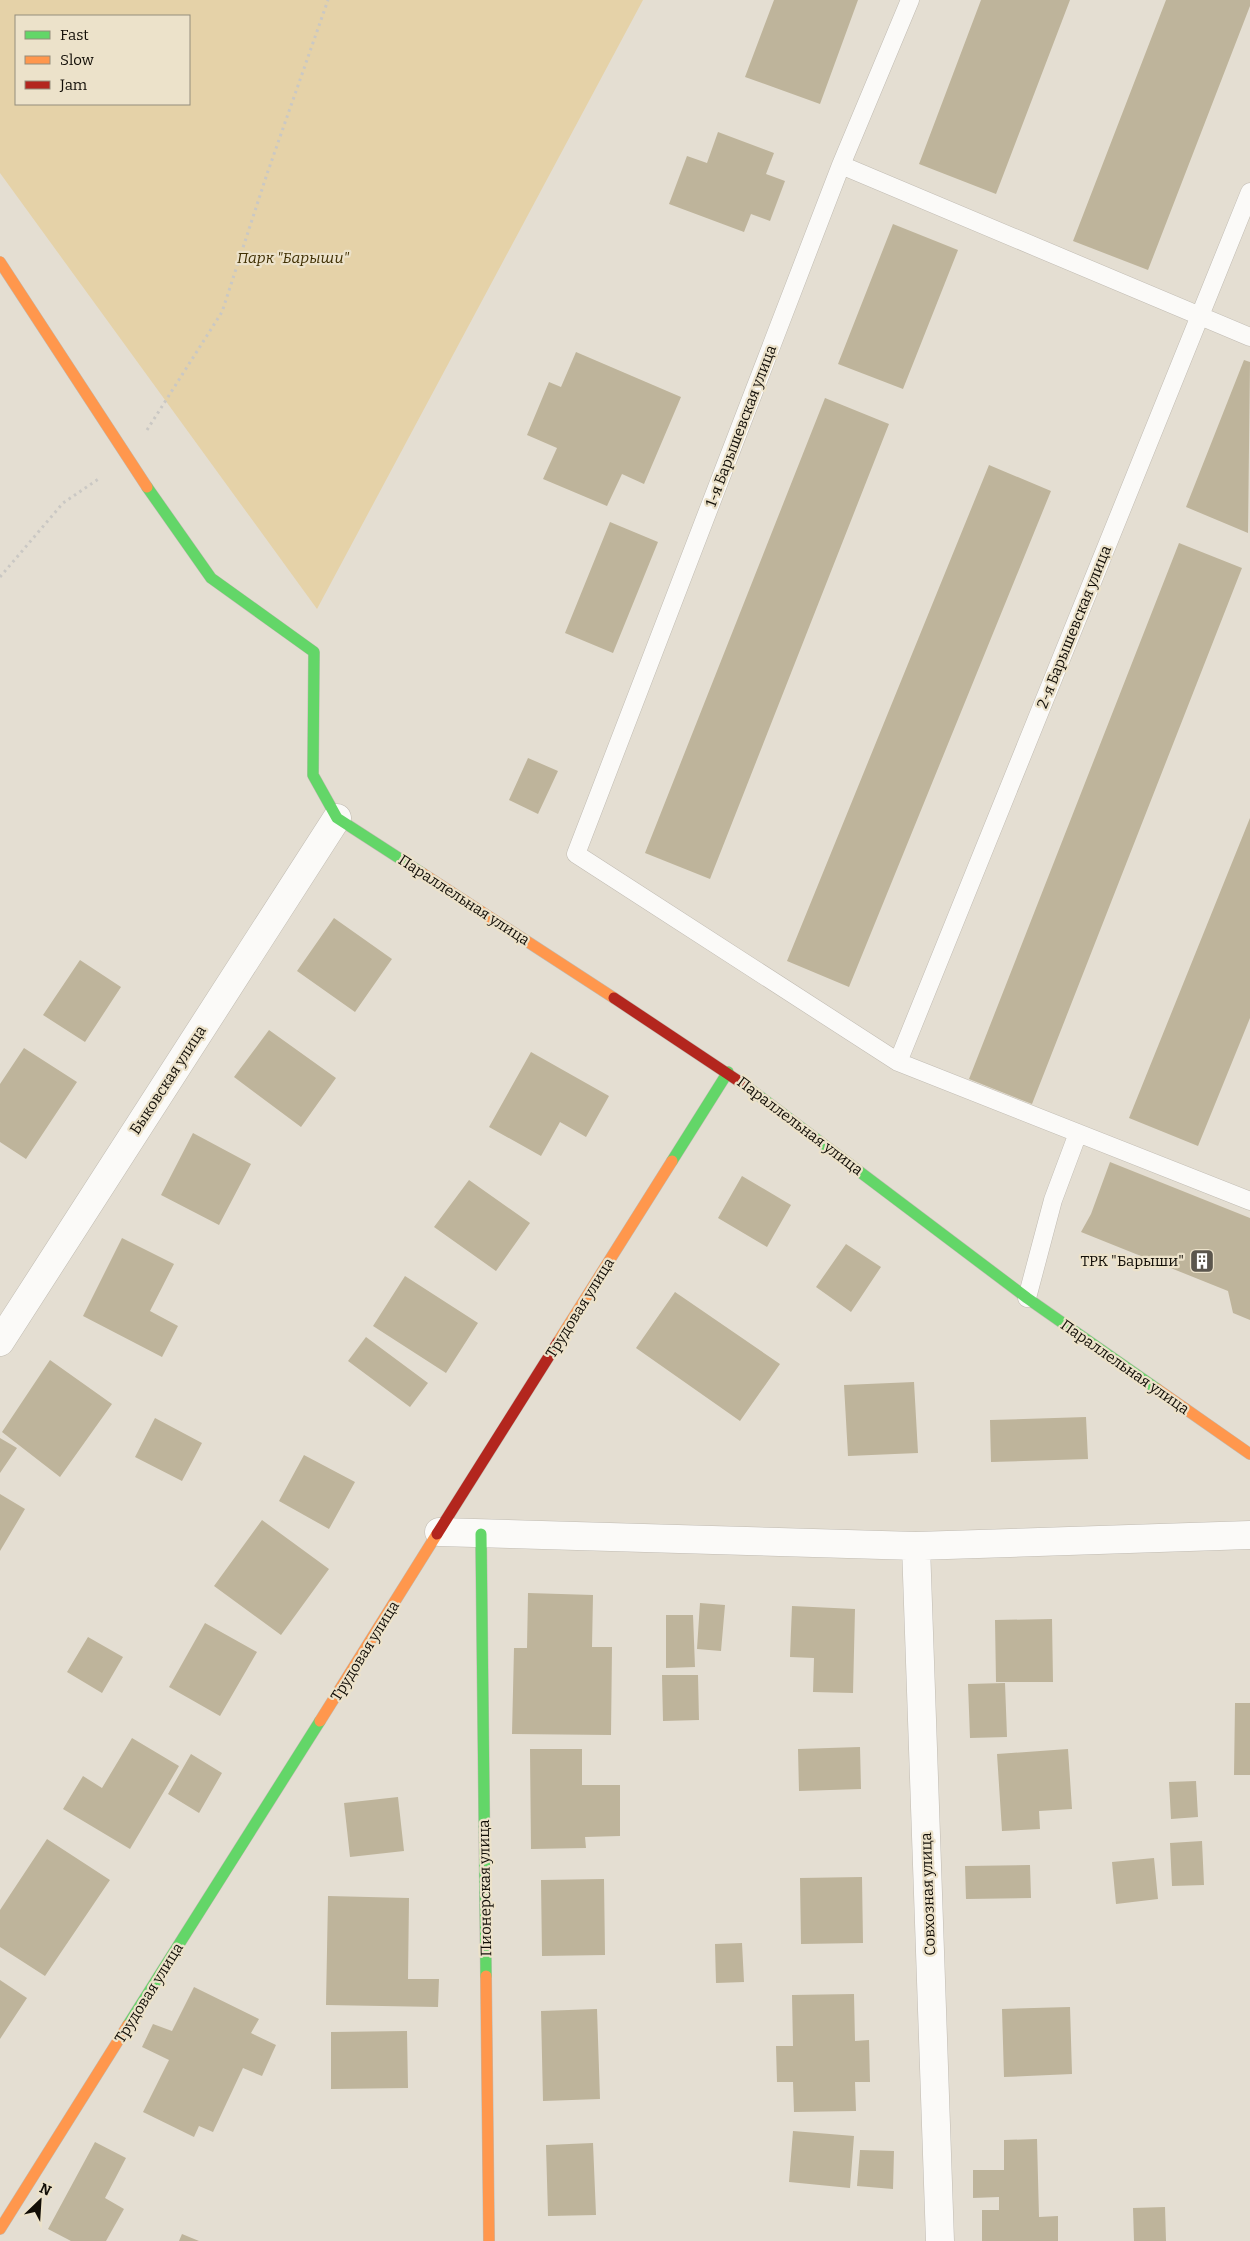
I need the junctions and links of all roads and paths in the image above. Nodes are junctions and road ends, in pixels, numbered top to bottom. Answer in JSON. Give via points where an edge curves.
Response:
{"nodes":[{"id":1,"x":328,"y":0,"type":"edge"},
{"id":2,"x":910,"y":0,"type":"edge"},
{"id":3,"x":841,"y":165,"type":"junction"},
{"id":4,"x":1250,"y":192,"type":"edge"},
{"id":5,"x":0,"y":262,"type":"edge"},
{"id":6,"x":1200,"y":316,"type":"junction"},
{"id":7,"x":1250,"y":337,"type":"edge"},
{"id":8,"x":128,"y":460,"type":"junction"},
{"id":9,"x":0,"y":577,"type":"edge"},
{"id":10,"x":337,"y":818,"type":"junction"},
{"id":11,"x":898,"y":1062,"type":"junction"},
{"id":12,"x":728,"y":1072,"type":"junction"},
{"id":13,"x":1078,"y":1133,"type":"junction"},
{"id":14,"x":1249,"y":1198,"type":"edge"},
{"id":15,"x":1027,"y":1298,"type":"junction"},
{"id":16,"x":0,"y":1342,"type":"edge"},
{"id":17,"x":1250,"y":1454,"type":"edge"},
{"id":18,"x":439,"y":1532,"type":"junction"},
{"id":19,"x":481,"y":1534,"type":"junction"},
{"id":20,"x":1250,"y":1535,"type":"edge"},
{"id":21,"x":916,"y":1546,"type":"junction"},
{"id":22,"x":0,"y":2229,"type":"edge"},
{"id":23,"x":489,"y":2241,"type":"edge"},
{"id":24,"x":940,"y":2241,"type":"edge"}],
"edges":[{"from":1,"to":8,"type":"path","via":[[222,312]]},
{"from":2,"to":3,"type":"lane","name":"1-я Барышевская улица"},
{"from":3,"to":6,"type":"lane"},
{"from":3,"to":11,"type":"lane","name":"1-я Барышевская улица","via":[[576,854]]},
{"from":4,"to":6,"type":"lane","name":"2-я Барышевская улица"},
{"from":5,"to":8,"type":"street"},
{"from":6,"to":7,"type":"lane"},
{"from":6,"to":11,"type":"lane","name":"2-я Барышевская улица"},
{"from":8,"to":9,"type":"path","via":[[63,503]]},
{"from":8,"to":10,"type":"street","via":[[211,578],[314,652],[313,775]]},
{"from":10,"to":12,"type":"street","name":"Параллельная улица"},
{"from":10,"to":16,"type":"street","name":"Быковская улица"},
{"from":11,"to":13,"type":"lane"},
{"from":12,"to":15,"type":"street","name":"Параллельная улица"},
{"from":12,"to":18,"type":"street","name":"Трудовая улица"},
{"from":13,"to":14,"type":"lane"},
{"from":13,"to":15,"type":"lane","via":[[1052,1200]]},
{"from":15,"to":17,"type":"street","name":"Параллельная улица"},
{"from":18,"to":19,"type":"street"},
{"from":18,"to":22,"type":"street","name":"Трудовая улица"},
{"from":19,"to":21,"type":"street"},
{"from":19,"to":23,"type":"street","name":"Пионерская улица"},
{"from":20,"to":21,"type":"street"},
{"from":21,"to":24,"type":"street","name":"Совхозная улица"}]}
